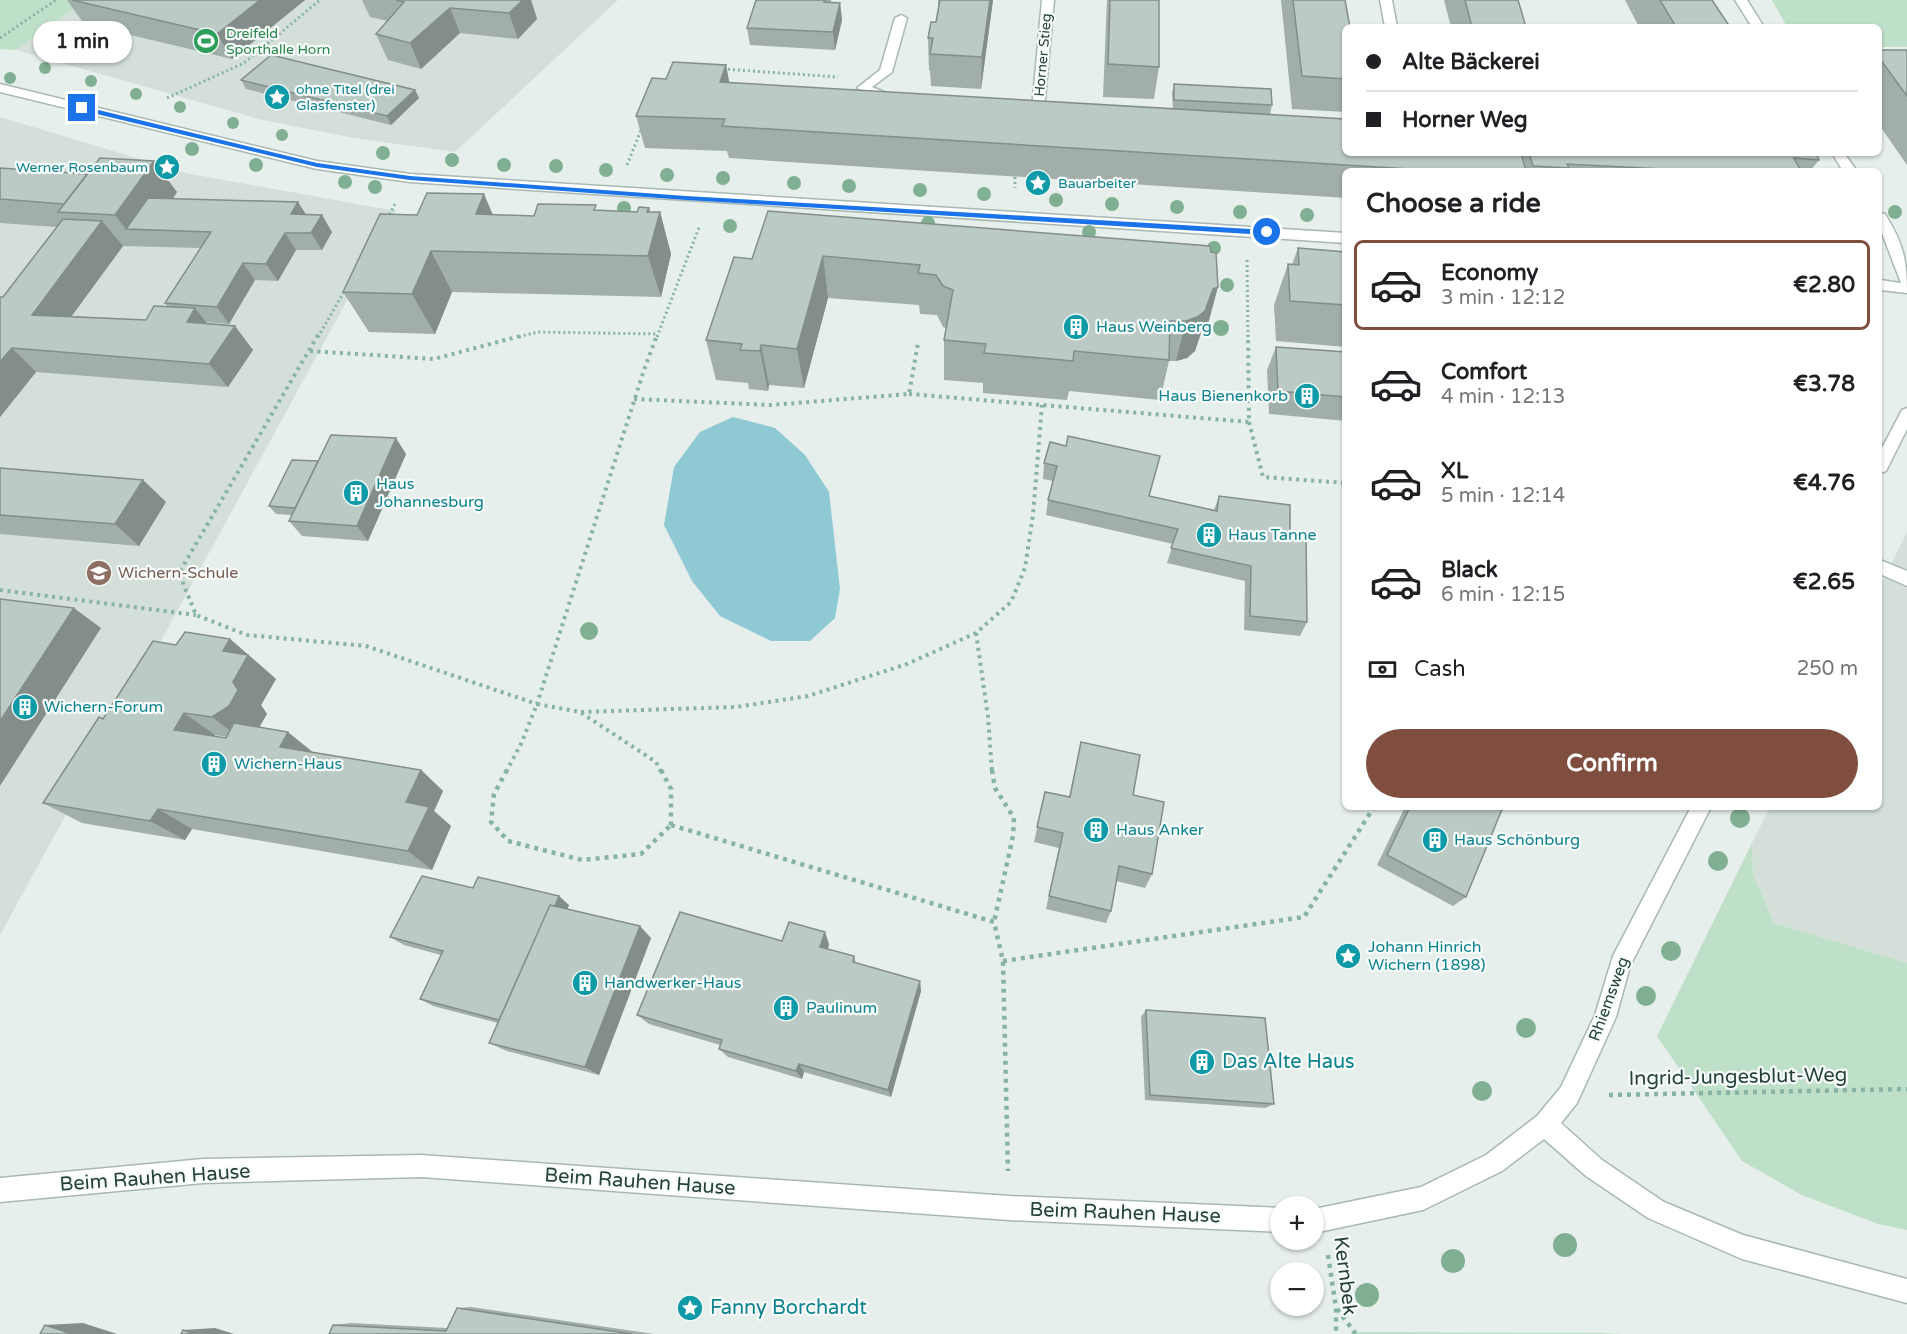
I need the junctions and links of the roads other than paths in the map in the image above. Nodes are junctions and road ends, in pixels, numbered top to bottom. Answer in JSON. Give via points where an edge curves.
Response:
{"nodes":[{"id":1,"x":1047,"y":0,"type":"edge"},
{"id":2,"x":1386,"y":0,"type":"edge"},
{"id":3,"x":1741,"y":0,"type":"edge"},
{"id":4,"x":901,"y":18,"type":"dead end"},
{"id":5,"x":1390,"y":24,"type":"edge"},
{"id":6,"x":1756,"y":24,"type":"edge"},
{"id":7,"x":0,"y":88,"type":"edge"},
{"id":8,"x":902,"y":101,"type":"edge"},
{"id":9,"x":1038,"y":110,"type":"edge"},
{"id":10,"x":1882,"y":221,"type":"edge"},
{"id":11,"x":1342,"y":238,"type":"edge"},
{"id":12,"x":1907,"y":280,"type":"edge"},
{"id":13,"x":1882,"y":285,"type":"edge"},
{"id":14,"x":1907,"y":288,"type":"edge"},
{"id":15,"x":1907,"y":414,"type":"edge"},
{"id":16,"x":1882,"y":463,"type":"edge"},
{"id":17,"x":1882,"y":568,"type":"edge"},
{"id":18,"x":1907,"y":579,"type":"edge"},
{"id":19,"x":1699,"y":810,"type":"edge"},
{"id":20,"x":1545,"y":1124,"type":"junction"},
{"id":21,"x":0,"y":1190,"type":"edge"},
{"id":22,"x":1270,"y":1220,"type":"edge"},
{"id":23,"x":1324,"y":1220,"type":"edge"},
{"id":24,"x":1907,"y":1291,"type":"edge"}],
"edges":[{"from":1,"to":9,"type":"street","name":"Horner Stieg"},
{"from":2,"to":5,"type":"street"},
{"from":3,"to":6,"type":"street"},
{"from":4,"to":8,"type":"street","via":[[886,72],[863,88]]},
{"from":7,"to":11,"type":"street","via":[[317,165],[410,178]]},
{"from":10,"to":12,"type":"street"},
{"from":13,"to":14,"type":"street"},
{"from":15,"to":16,"type":"street"},
{"from":17,"to":18,"type":"street"},
{"from":19,"to":20,"type":"street","name":"Rhiemsweg","via":[[1620,963],[1605,1017],[1569,1095]]},
{"from":20,"to":23,"type":"street","via":[[1494,1163],[1423,1198]]},
{"from":20,"to":24,"type":"street","via":[[1594,1168],[1656,1210],[1742,1246]]},
{"from":21,"to":22,"type":"street","name":"Beim Rauhen Hause","via":[[203,1172],[421,1166],[1009,1208]]}]}
